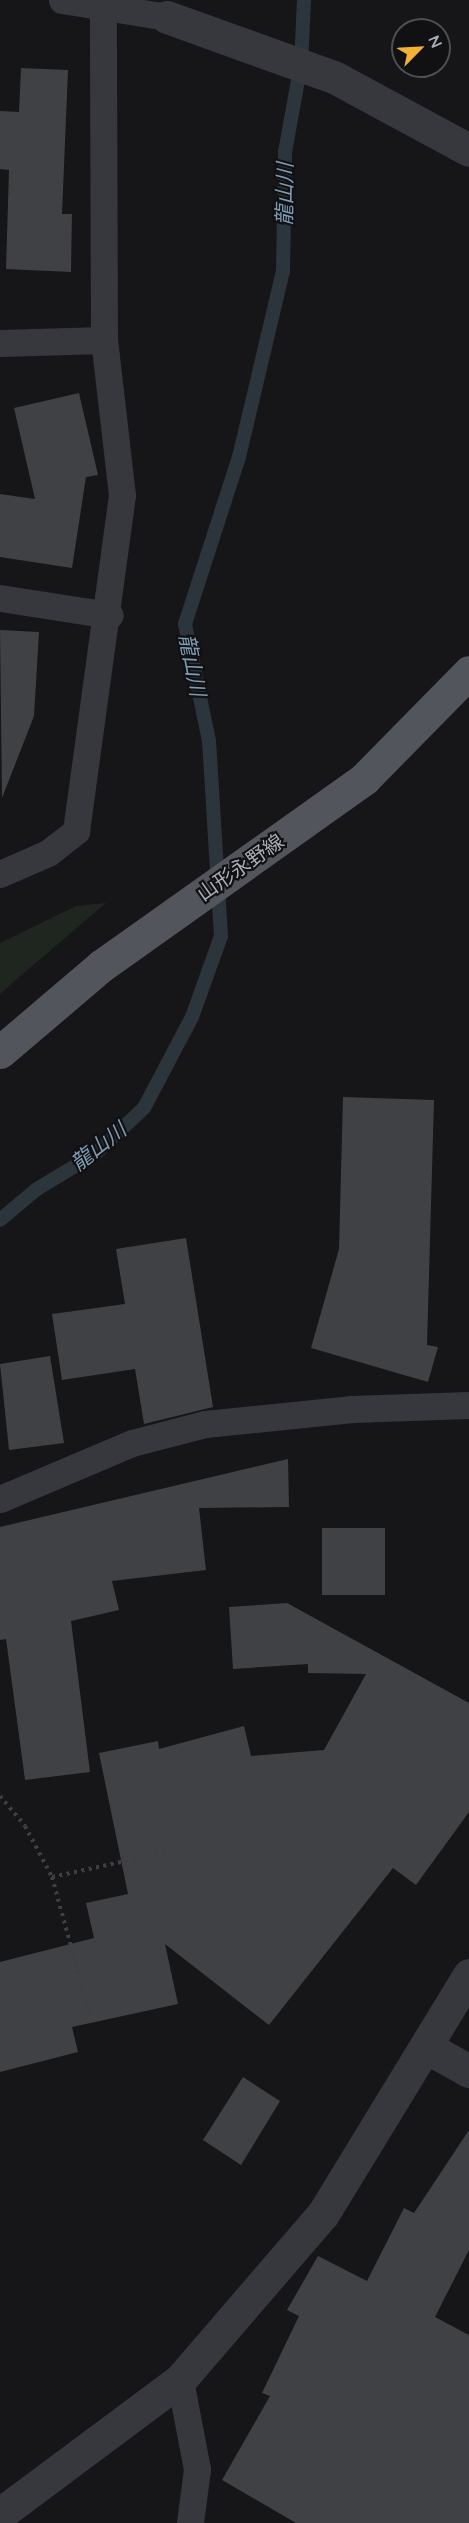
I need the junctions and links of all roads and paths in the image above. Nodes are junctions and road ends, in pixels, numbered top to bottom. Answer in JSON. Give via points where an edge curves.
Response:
{"nodes":[{"id":1,"x":62,"y":0,"type":"edge"},
{"id":2,"x":103,"y":3,"type":"edge"},
{"id":3,"x":167,"y":16,"type":"joint"},
{"id":4,"x":460,"y":141,"type":"edge"},
{"id":5,"x":104,"y":339,"type":"junction"},
{"id":6,"x":0,"y":343,"type":"edge"},
{"id":7,"x":0,"y":598,"type":"edge"},
{"id":8,"x":110,"y":615,"type":"junction"},
{"id":9,"x":469,"y":672,"type":"edge"},
{"id":10,"x":0,"y":874,"type":"edge"},
{"id":11,"x":0,"y":1052,"type":"edge"},
{"id":12,"x":469,"y":1405,"type":"edge"},
{"id":13,"x":0,"y":1499,"type":"edge"},
{"id":14,"x":0,"y":1796,"type":"edge"},
{"id":15,"x":176,"y":1850,"type":"dead end"},
{"id":16,"x":52,"y":1877,"type":"junction"},
{"id":17,"x":469,"y":1975,"type":"edge"},
{"id":18,"x":90,"y":2016,"type":"dead end"},
{"id":19,"x":428,"y":2048,"type":"junction"},
{"id":20,"x":469,"y":2071,"type":"edge"},
{"id":21,"x":180,"y":2380,"type":"junction"},
{"id":22,"x":0,"y":2514,"type":"edge"},
{"id":23,"x":190,"y":2523,"type":"edge"}],
"edges":[{"from":1,"to":2,"type":"lane"},
{"from":2,"to":3,"type":"lane"},
{"from":2,"to":5,"type":"lane"},
{"from":3,"to":4,"type":"street","via":[[334,77]]},
{"from":5,"to":6,"type":"lane"},
{"from":5,"to":8,"type":"lane","via":[[122,495]]},
{"from":7,"to":8,"type":"lane"},
{"from":8,"to":10,"type":"lane","via":[[76,831],[48,853]]},
{"from":9,"to":11,"type":"main road","name":"山形永野線","via":[[364,779],[101,966]]},
{"from":12,"to":13,"type":"lane","via":[[352,1409],[205,1424],[132,1443]]},
{"from":14,"to":16,"type":"path","via":[[25,1826]]},
{"from":15,"to":16,"type":"path"},
{"from":16,"to":18,"type":"path"},
{"from":17,"to":19,"type":"street"},
{"from":19,"to":20,"type":"street"},
{"from":19,"to":21,"type":"street","via":[[323,2214]]},
{"from":21,"to":22,"type":"street"},
{"from":21,"to":23,"type":"lane","via":[[197,2469]]}]}
